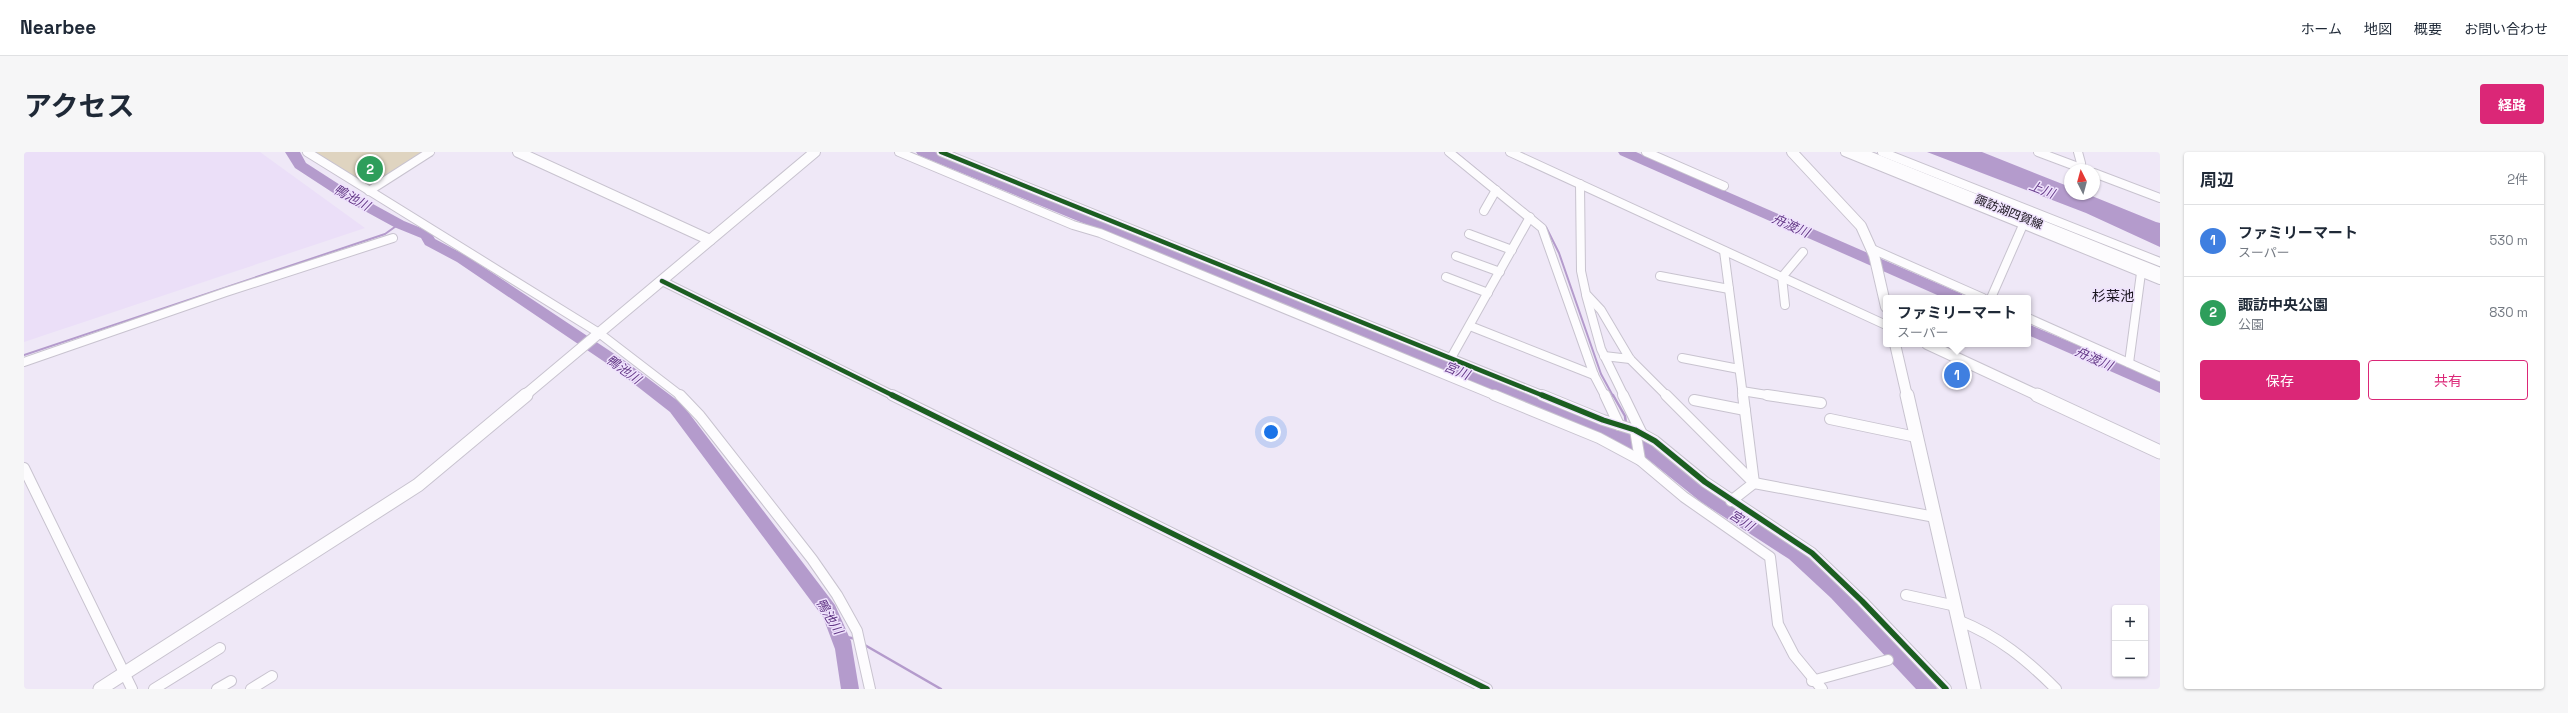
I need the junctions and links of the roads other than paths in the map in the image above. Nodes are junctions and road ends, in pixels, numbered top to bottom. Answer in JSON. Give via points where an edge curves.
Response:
{"nodes":[{"id":1,"x":307,"y":152,"type":"edge"},
{"id":2,"x":430,"y":152,"type":"edge"},
{"id":3,"x":518,"y":152,"type":"edge"},
{"id":4,"x":815,"y":152,"type":"edge"},
{"id":5,"x":899,"y":152,"type":"edge"},
{"id":6,"x":941,"y":152,"type":"edge"},
{"id":7,"x":1449,"y":152,"type":"edge"},
{"id":8,"x":1510,"y":152,"type":"edge"},
{"id":9,"x":1646,"y":152,"type":"edge"},
{"id":10,"x":1792,"y":152,"type":"edge"},
{"id":11,"x":1845,"y":152,"type":"edge"},
{"id":12,"x":1858,"y":152,"type":"edge"},
{"id":13,"x":1882,"y":152,"type":"edge"},
{"id":14,"x":2038,"y":152,"type":"edge"},
{"id":15,"x":2078,"y":152,"type":"edge"},
{"id":16,"x":2075,"y":164,"type":"edge"},
{"id":17,"x":2083,"y":164,"type":"edge"},
{"id":18,"x":2100,"y":175,"type":"edge"},
{"id":19,"x":1580,"y":184,"type":"junction"},
{"id":20,"x":1724,"y":186,"type":"dead end"},
{"id":21,"x":1496,"y":190,"type":"junction"},
{"id":22,"x":369,"y":191,"type":"junction"},
{"id":23,"x":2160,"y":198,"type":"edge"},
{"id":24,"x":1484,"y":211,"type":"dead end"},
{"id":25,"x":1530,"y":217,"type":"junction"},
{"id":26,"x":2023,"y":225,"type":"junction"},
{"id":27,"x":1469,"y":234,"type":"dead end"},
{"id":28,"x":393,"y":238,"type":"dead end"},
{"id":29,"x":710,"y":240,"type":"junction"},
{"id":30,"x":1512,"y":250,"type":"junction"},
{"id":31,"x":1724,"y":251,"type":"junction"},
{"id":32,"x":1873,"y":251,"type":"junction"},
{"id":33,"x":1804,"y":252,"type":"dead end"},
{"id":34,"x":1456,"y":256,"type":"dead end"},
{"id":35,"x":2160,"y":262,"type":"edge"},
{"id":36,"x":1500,"y":272,"type":"junction"},
{"id":37,"x":2141,"y":272,"type":"junction"},
{"id":38,"x":2160,"y":273,"type":"edge"},
{"id":39,"x":1660,"y":276,"type":"dead end"},
{"id":40,"x":1446,"y":277,"type":"dead end"},
{"id":41,"x":1782,"y":277,"type":"junction"},
{"id":42,"x":2160,"y":280,"type":"edge"},
{"id":43,"x":662,"y":281,"type":"junction"},
{"id":44,"x":1729,"y":289,"type":"junction"},
{"id":45,"x":1488,"y":292,"type":"junction"},
{"id":46,"x":1586,"y":294,"type":"junction"},
{"id":47,"x":1883,"y":295,"type":"edge"},
{"id":48,"x":1976,"y":295,"type":"edge"},
{"id":49,"x":1992,"y":295,"type":"edge"},
{"id":50,"x":1785,"y":305,"type":"dead end"},
{"id":51,"x":2031,"y":319,"type":"edge"},
{"id":52,"x":1883,"y":324,"type":"edge"},
{"id":53,"x":1470,"y":326,"type":"junction"},
{"id":54,"x":598,"y":334,"type":"junction"},
{"id":55,"x":1896,"y":347,"type":"edge"},
{"id":56,"x":1933,"y":347,"type":"edge"},
{"id":57,"x":1604,"y":356,"type":"junction"},
{"id":58,"x":1451,"y":358,"type":"junction"},
{"id":59,"x":1682,"y":358,"type":"dead end"},
{"id":60,"x":1630,"y":359,"type":"junction"},
{"id":61,"x":24,"y":362,"type":"edge"},
{"id":62,"x":2129,"y":362,"type":"junction"},
{"id":63,"x":1739,"y":369,"type":"junction"},
{"id":64,"x":1594,"y":375,"type":"junction"},
{"id":65,"x":2160,"y":376,"type":"edge"},
{"id":66,"x":1742,"y":391,"type":"junction"},
{"id":67,"x":1694,"y":400,"type":"dead end"},
{"id":68,"x":1821,"y":403,"type":"dead end"},
{"id":69,"x":1744,"y":410,"type":"junction"},
{"id":70,"x":1830,"y":419,"type":"dead end"},
{"id":71,"x":1619,"y":425,"type":"junction"},
{"id":72,"x":1637,"y":433,"type":"junction"},
{"id":73,"x":1916,"y":437,"type":"junction"},
{"id":74,"x":2160,"y":452,"type":"edge"},
{"id":75,"x":1639,"y":458,"type":"junction"},
{"id":76,"x":24,"y":468,"type":"edge"},
{"id":77,"x":1754,"y":483,"type":"junction"},
{"id":78,"x":1731,"y":501,"type":"junction"},
{"id":79,"x":1935,"y":517,"type":"junction"},
{"id":80,"x":1906,"y":595,"type":"dead end"},
{"id":81,"x":1956,"y":606,"type":"junction"},
{"id":82,"x":1960,"y":621,"type":"junction"},
{"id":83,"x":220,"y":648,"type":"dead end"},
{"id":84,"x":1888,"y":660,"type":"dead end"},
{"id":85,"x":124,"y":673,"type":"junction"},
{"id":86,"x":272,"y":676,"type":"dead end"},
{"id":87,"x":231,"y":681,"type":"dead end"},
{"id":88,"x":1812,"y":681,"type":"junction"},
{"id":89,"x":100,"y":689,"type":"edge"},
{"id":90,"x":132,"y":689,"type":"edge"},
{"id":91,"x":154,"y":689,"type":"edge"},
{"id":92,"x":217,"y":689,"type":"edge"},
{"id":93,"x":251,"y":689,"type":"edge"},
{"id":94,"x":870,"y":689,"type":"edge"},
{"id":95,"x":1487,"y":689,"type":"edge"},
{"id":96,"x":1822,"y":689,"type":"edge"},
{"id":97,"x":1946,"y":689,"type":"edge"},
{"id":98,"x":1974,"y":689,"type":"edge"},
{"id":99,"x":2056,"y":689,"type":"edge"}],
"edges":[{"from":1,"to":22,"type":"street"},
{"from":2,"to":22,"type":"street"},
{"from":3,"to":29,"type":"street"},
{"from":4,"to":29,"type":"street"},
{"from":5,"to":75,"type":"street","via":[[1599,438]]},
{"from":6,"to":58,"type":"street"},
{"from":7,"to":21,"type":"street"},
{"from":8,"to":19,"type":"street"},
{"from":9,"to":20,"type":"street"},
{"from":10,"to":32,"type":"street","via":[[1809,173],[1858,222]]},
{"from":11,"to":26,"type":"street"},
{"from":12,"to":38,"type":"street","name":"諏訪湖四賀線"},
{"from":13,"to":35,"type":"street"},
{"from":14,"to":16,"type":"street"},
{"from":15,"to":17,"type":"street"},
{"from":18,"to":23,"type":"street"},
{"from":19,"to":31,"type":"street"},
{"from":19,"to":46,"type":"street","via":[[1581,271]]},
{"from":21,"to":24,"type":"street"},
{"from":21,"to":25,"type":"street"},
{"from":22,"to":54,"type":"street"},
{"from":25,"to":30,"type":"street"},
{"from":25,"to":64,"type":"street","via":[[1542,228],[1548,242]]},
{"from":26,"to":37,"type":"street"},
{"from":26,"to":49,"type":"street"},
{"from":27,"to":30,"type":"street"},
{"from":28,"to":61,"type":"street","via":[[226,292]]},
{"from":29,"to":43,"type":"street"},
{"from":30,"to":36,"type":"street"},
{"from":31,"to":41,"type":"street"},
{"from":31,"to":44,"type":"street"},
{"from":32,"to":47,"type":"street"},
{"from":32,"to":48,"type":"street"},
{"from":33,"to":41,"type":"street"},
{"from":34,"to":36,"type":"street"},
{"from":36,"to":45,"type":"street"},
{"from":37,"to":42,"type":"street"},
{"from":37,"to":62,"type":"street"},
{"from":39,"to":44,"type":"street"},
{"from":40,"to":45,"type":"street"},
{"from":41,"to":50,"type":"street"},
{"from":41,"to":52,"type":"street"},
{"from":43,"to":54,"type":"street"},
{"from":43,"to":95,"type":"street"},
{"from":44,"to":63,"type":"street"},
{"from":45,"to":53,"type":"street"},
{"from":46,"to":57,"type":"street","via":[[1592,323]]},
{"from":46,"to":60,"type":"street","via":[[1601,310]]},
{"from":51,"to":62,"type":"street"},
{"from":53,"to":58,"type":"street"},
{"from":53,"to":64,"type":"street"},
{"from":54,"to":85,"type":"street","via":[[406,493]]},
{"from":54,"to":94,"type":"street","via":[[674,389],[700,416],[812,559],[840,600],[857,631]]},
{"from":55,"to":73,"type":"street"},
{"from":56,"to":74,"type":"street"},
{"from":57,"to":60,"type":"street"},
{"from":57,"to":72,"type":"street","via":[[1636,417]]},
{"from":58,"to":71,"type":"street"},
{"from":59,"to":63,"type":"street"},
{"from":60,"to":77,"type":"street"},
{"from":62,"to":65,"type":"street"},
{"from":63,"to":66,"type":"street"},
{"from":64,"to":71,"type":"street"},
{"from":66,"to":68,"type":"street"},
{"from":66,"to":69,"type":"street"},
{"from":67,"to":69,"type":"street"},
{"from":69,"to":77,"type":"street"},
{"from":70,"to":73,"type":"street"},
{"from":71,"to":72,"type":"street"},
{"from":72,"to":75,"type":"street"},
{"from":72,"to":78,"type":"street"},
{"from":73,"to":79,"type":"street"},
{"from":75,"to":88,"type":"street","via":[[1684,497],[1770,557],[1776,616],[1781,630]]},
{"from":76,"to":85,"type":"street"},
{"from":77,"to":78,"type":"street"},
{"from":77,"to":79,"type":"street"},
{"from":78,"to":97,"type":"street","via":[[1812,553]]},
{"from":79,"to":81,"type":"street"},
{"from":80,"to":81,"type":"street"},
{"from":81,"to":82,"type":"street"},
{"from":82,"to":98,"type":"street"},
{"from":82,"to":99,"type":"street","via":[[1982,629],[2018,652]]},
{"from":83,"to":91,"type":"street"},
{"from":84,"to":88,"type":"street"},
{"from":85,"to":89,"type":"street"},
{"from":85,"to":90,"type":"street"},
{"from":86,"to":93,"type":"street"},
{"from":87,"to":92,"type":"street"},
{"from":88,"to":96,"type":"street"}]}
